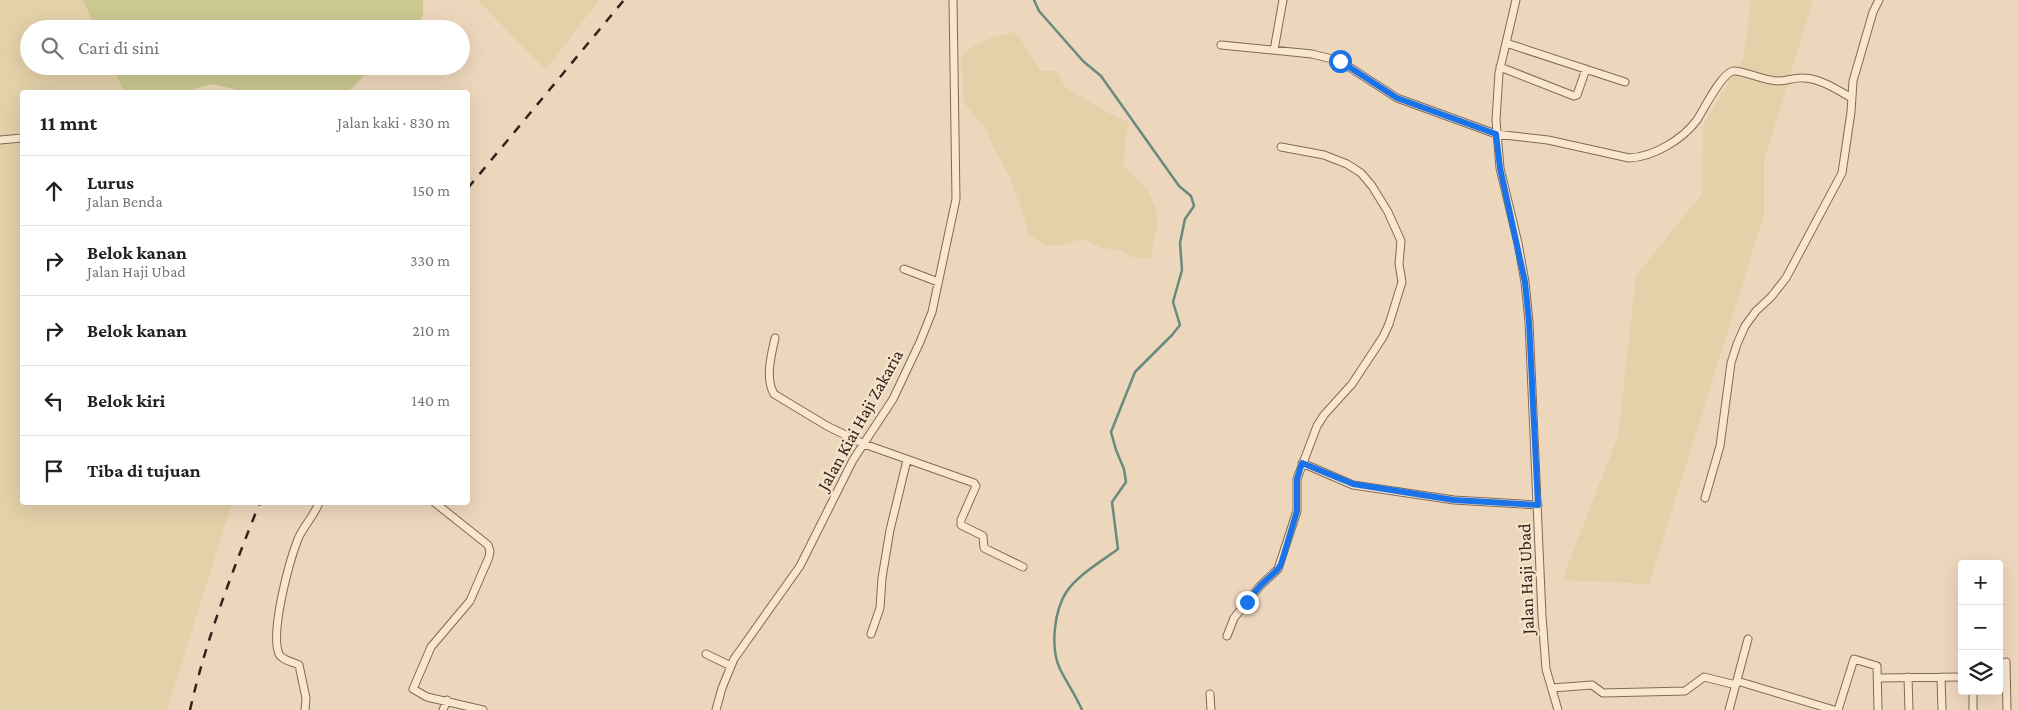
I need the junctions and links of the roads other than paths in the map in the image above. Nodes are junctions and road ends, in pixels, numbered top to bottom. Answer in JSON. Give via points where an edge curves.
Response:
{"nodes":[{"id":1,"x":953,"y":0,"type":"edge"},
{"id":2,"x":1283,"y":0,"type":"edge"},
{"id":3,"x":1516,"y":0,"type":"edge"},
{"id":4,"x":1879,"y":0,"type":"edge"},
{"id":5,"x":1506,"y":43,"type":"junction"},
{"id":6,"x":1221,"y":46,"type":"dead end"},
{"id":7,"x":1274,"y":50,"type":"junction"},
{"id":8,"x":1500,"y":67,"type":"junction"},
{"id":9,"x":1586,"y":69,"type":"junction"},
{"id":10,"x":1625,"y":82,"type":"dead end"},
{"id":11,"x":1850,"y":97,"type":"junction"},
{"id":12,"x":1496,"y":134,"type":"junction"},
{"id":13,"x":20,"y":138,"type":"edge"},
{"id":14,"x":0,"y":140,"type":"edge"},
{"id":15,"x":1281,"y":147,"type":"dead end"},
{"id":16,"x":904,"y":269,"type":"dead end"},
{"id":17,"x":938,"y":282,"type":"junction"},
{"id":18,"x":775,"y":338,"type":"dead end"},
{"id":19,"x":864,"y":444,"type":"junction"},
{"id":20,"x":907,"y":460,"type":"junction"},
{"id":21,"x":1302,"y":463,"type":"junction"},
{"id":22,"x":1705,"y":498,"type":"dead end"},
{"id":23,"x":318,"y":505,"type":"edge"},
{"id":24,"x":438,"y":505,"type":"edge"},
{"id":25,"x":1538,"y":505,"type":"junction"},
{"id":26,"x":1023,"y":567,"type":"dead end"},
{"id":27,"x":871,"y":634,"type":"dead end"},
{"id":28,"x":1227,"y":636,"type":"dead end"},
{"id":29,"x":1748,"y":639,"type":"dead end"},
{"id":30,"x":706,"y":654,"type":"dead end"},
{"id":31,"x":2006,"y":662,"type":"dead end"},
{"id":32,"x":731,"y":666,"type":"junction"},
{"id":33,"x":2003,"y":672,"type":"edge"},
{"id":34,"x":1908,"y":677,"type":"junction"},
{"id":35,"x":1941,"y":677,"type":"junction"},
{"id":36,"x":1958,"y":677,"type":"edge"},
{"id":37,"x":1878,"y":678,"type":"junction"},
{"id":38,"x":1736,"y":683,"type":"junction"},
{"id":39,"x":2003,"y":683,"type":"edge"},
{"id":40,"x":1552,"y":688,"type":"junction"},
{"id":41,"x":1210,"y":694,"type":"dead end"},
{"id":42,"x":1973,"y":695,"type":"edge"},
{"id":43,"x":447,"y":700,"type":"junction"},
{"id":44,"x":305,"y":710,"type":"edge"},
{"id":45,"x":443,"y":710,"type":"edge"},
{"id":46,"x":484,"y":710,"type":"edge"},
{"id":47,"x":716,"y":710,"type":"edge"},
{"id":48,"x":1211,"y":710,"type":"edge"},
{"id":49,"x":1558,"y":710,"type":"edge"},
{"id":50,"x":1729,"y":710,"type":"edge"},
{"id":51,"x":1836,"y":710,"type":"edge"},
{"id":52,"x":1878,"y":710,"type":"edge"},
{"id":53,"x":1909,"y":710,"type":"edge"},
{"id":54,"x":1942,"y":710,"type":"edge"},
{"id":55,"x":1974,"y":710,"type":"edge"},
{"id":56,"x":2007,"y":710,"type":"edge"}],
"edges":[{"from":1,"to":17,"type":"street","name":"Jalan Kiai Haji Zakaria","via":[[956,199]]},
{"from":2,"to":7,"type":"street"},
{"from":3,"to":5,"type":"street","name":"Jalan Haji Ubad"},
{"from":4,"to":11,"type":"street"},
{"from":5,"to":8,"type":"street","name":"Jalan Haji Ubad"},
{"from":5,"to":9,"type":"street"},
{"from":6,"to":7,"type":"street"},
{"from":7,"to":12,"type":"street","via":[[1340,61],[1397,98]]},
{"from":8,"to":9,"type":"street","via":[[1574,96]]},
{"from":8,"to":12,"type":"street","name":"Jalan Haji Ubad"},
{"from":9,"to":10,"type":"street"},
{"from":11,"to":12,"type":"street","via":[[1829,85],[1806,78],[1778,81],[1730,72],[1696,122],[1675,141],[1636,158],[1594,152],[1548,140]]},
{"from":11,"to":22,"type":"street","via":[[1842,173],[1786,278],[1744,326],[1737,344],[1731,363],[1720,446]]},
{"from":12,"to":25,"type":"street","name":"Jalan Haji Ubad","via":[[1500,168],[1525,282]]},
{"from":13,"to":14,"type":"street"},
{"from":15,"to":21,"type":"street","via":[[1324,155],[1361,173],[1388,212],[1401,241],[1399,264],[1402,282],[1389,324],[1352,384],[1321,419]]},
{"from":16,"to":17,"type":"street"},
{"from":17,"to":19,"type":"street","name":"Jalan Kiai Haji Zakaria","via":[[932,312],[917,349],[893,399]]},
{"from":18,"to":19,"type":"street","via":[[770,358],[770,386],[774,394]]},
{"from":19,"to":20,"type":"street"},
{"from":19,"to":32,"type":"street","name":"Jalan Kiai Haji Zakaria","via":[[834,495],[800,566]]},
{"from":20,"to":26,"type":"street","via":[[974,483],[976,486],[961,524],[982,536],[984,548]]},
{"from":20,"to":27,"type":"street","via":[[889,537],[880,608]]},
{"from":21,"to":25,"type":"street","via":[[1353,484],[1454,500]]},
{"from":21,"to":28,"type":"street","via":[[1297,479],[1296,516],[1278,569],[1234,618]]},
{"from":23,"to":44,"type":"street","via":[[298,539],[280,600],[277,636],[279,654],[299,665],[306,698]]},
{"from":24,"to":43,"type":"street","via":[[488,545],[490,551],[474,593],[430,648],[413,689]]},
{"from":25,"to":40,"type":"street","name":"Jalan Haji Ubad","via":[[1546,670]]},
{"from":29,"to":38,"type":"street"},
{"from":30,"to":32,"type":"street"},
{"from":31,"to":33,"type":"street"},
{"from":32,"to":47,"type":"street","name":"Jalan Kiai Haji Zakaria"},
{"from":34,"to":35,"type":"street"},
{"from":34,"to":37,"type":"street"},
{"from":34,"to":53,"type":"street"},
{"from":35,"to":36,"type":"street"},
{"from":35,"to":54,"type":"street"},
{"from":37,"to":51,"type":"street","via":[[1877,666],[1854,659]]},
{"from":37,"to":52,"type":"street"},
{"from":38,"to":40,"type":"street","via":[[1704,677],[1685,691],[1603,693],[1592,685]]},
{"from":38,"to":50,"type":"street"},
{"from":38,"to":51,"type":"street"},
{"from":39,"to":56,"type":"street"},
{"from":40,"to":49,"type":"street","name":"Jalan Haji Ubad"},
{"from":41,"to":48,"type":"street"},
{"from":42,"to":55,"type":"street"},
{"from":43,"to":45,"type":"street"},
{"from":43,"to":46,"type":"street"}]}
